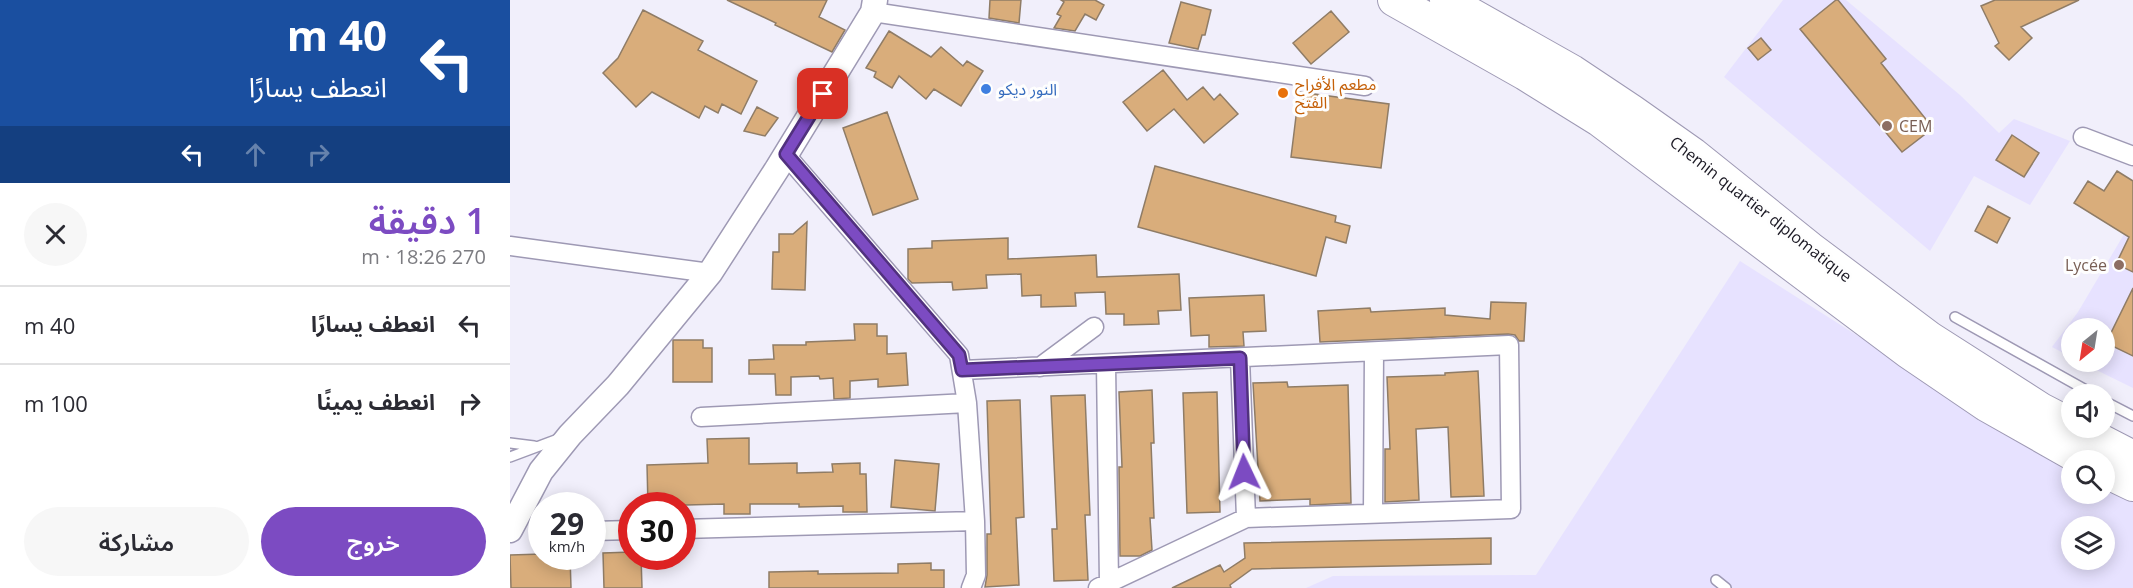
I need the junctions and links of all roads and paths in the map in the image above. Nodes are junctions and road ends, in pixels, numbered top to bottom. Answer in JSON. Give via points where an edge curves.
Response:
{"nodes":[{"id":1,"x":1394,"y":0,"type":"edge"},
{"id":2,"x":1446,"y":0,"type":"edge"},
{"id":3,"x":874,"y":6,"type":"edge"},
{"id":4,"x":1365,"y":86,"type":"dead end"},
{"id":5,"x":2083,"y":137,"type":"dead end"},
{"id":6,"x":786,"y":154,"type":"junction"},
{"id":7,"x":2133,"y":156,"type":"edge"},
{"id":8,"x":510,"y":246,"type":"edge"},
{"id":9,"x":710,"y":273,"type":"junction"},
{"id":10,"x":1955,"y":317,"type":"dead end"},
{"id":11,"x":1094,"y":327,"type":"dead end"},
{"id":12,"x":1374,"y":352,"type":"junction"},
{"id":13,"x":1240,"y":358,"type":"junction"},
{"id":14,"x":1106,"y":364,"type":"junction"},
{"id":15,"x":1040,"y":367,"type":"junction"},
{"id":16,"x":962,"y":370,"type":"junction"},
{"id":17,"x":2075,"y":384,"type":"edge"},
{"id":18,"x":967,"y":403,"type":"junction"},
{"id":19,"x":2115,"y":407,"type":"edge"},
{"id":20,"x":2133,"y":416,"type":"edge"},
{"id":21,"x":701,"y":417,"type":"dead end"},
{"id":22,"x":2061,"y":419,"type":"edge"},
{"id":23,"x":570,"y":435,"type":"junction"},
{"id":24,"x":2096,"y":438,"type":"edge"},
{"id":25,"x":510,"y":443,"type":"edge"},
{"id":26,"x":536,"y":447,"type":"junction"},
{"id":27,"x":2065,"y":450,"type":"edge"},
{"id":28,"x":510,"y":456,"type":"edge"},
{"id":29,"x":2133,"y":457,"type":"edge"},
{"id":30,"x":2115,"y":476,"type":"edge"},
{"id":31,"x":2133,"y":485,"type":"edge"},
{"id":32,"x":1373,"y":514,"type":"junction"},
{"id":33,"x":1246,"y":518,"type":"junction"},
{"id":34,"x":975,"y":521,"type":"junction"},
{"id":35,"x":696,"y":529,"type":"edge"},
{"id":36,"x":510,"y":530,"type":"edge"},
{"id":37,"x":1716,"y":580,"type":"dead end"},
{"id":38,"x":1103,"y":585,"type":"edge"},
{"id":39,"x":971,"y":588,"type":"edge"},
{"id":40,"x":1726,"y":588,"type":"edge"}],
"edges":[{"from":1,"to":27,"type":"highway","via":[[1599,120],[1908,352],[1986,405]]},
{"from":2,"to":22,"type":"highway","name":"Chemin quartier diplomatique","via":[[1572,71],[1632,111],[1930,338]]},
{"from":3,"to":4,"type":"street"},
{"from":3,"to":6,"type":"street"},
{"from":5,"to":7,"type":"street"},
{"from":6,"to":9,"type":"street"},
{"from":6,"to":16,"type":"street","via":[[959,355]]},
{"from":8,"to":9,"type":"street"},
{"from":9,"to":23,"type":"street","via":[[618,385]]},
{"from":10,"to":17,"type":"lane"},
{"from":11,"to":15,"type":"street"},
{"from":12,"to":13,"type":"street"},
{"from":12,"to":32,"type":"street"},
{"from":12,"to":32,"type":"street","via":[[1509,345],[1511,509]]},
{"from":13,"to":14,"type":"street"},
{"from":13,"to":33,"type":"street"},
{"from":14,"to":15,"type":"street"},
{"from":14,"to":38,"type":"street"},
{"from":15,"to":16,"type":"street"},
{"from":16,"to":18,"type":"street"},
{"from":18,"to":21,"type":"street"},
{"from":18,"to":34,"type":"street"},
{"from":19,"to":20,"type":"lane"},
{"from":23,"to":26,"type":"lane"},
{"from":23,"to":36,"type":"street","via":[[541,471]]},
{"from":24,"to":29,"type":"highway"},
{"from":25,"to":26,"type":"lane"},
{"from":26,"to":28,"type":"lane"},
{"from":30,"to":31,"type":"highway"},
{"from":32,"to":33,"type":"street"},
{"from":33,"to":38,"type":"street"},
{"from":34,"to":35,"type":"street"},
{"from":34,"to":39,"type":"street","via":[[976,575]]},
{"from":37,"to":40,"type":"lane"}]}
